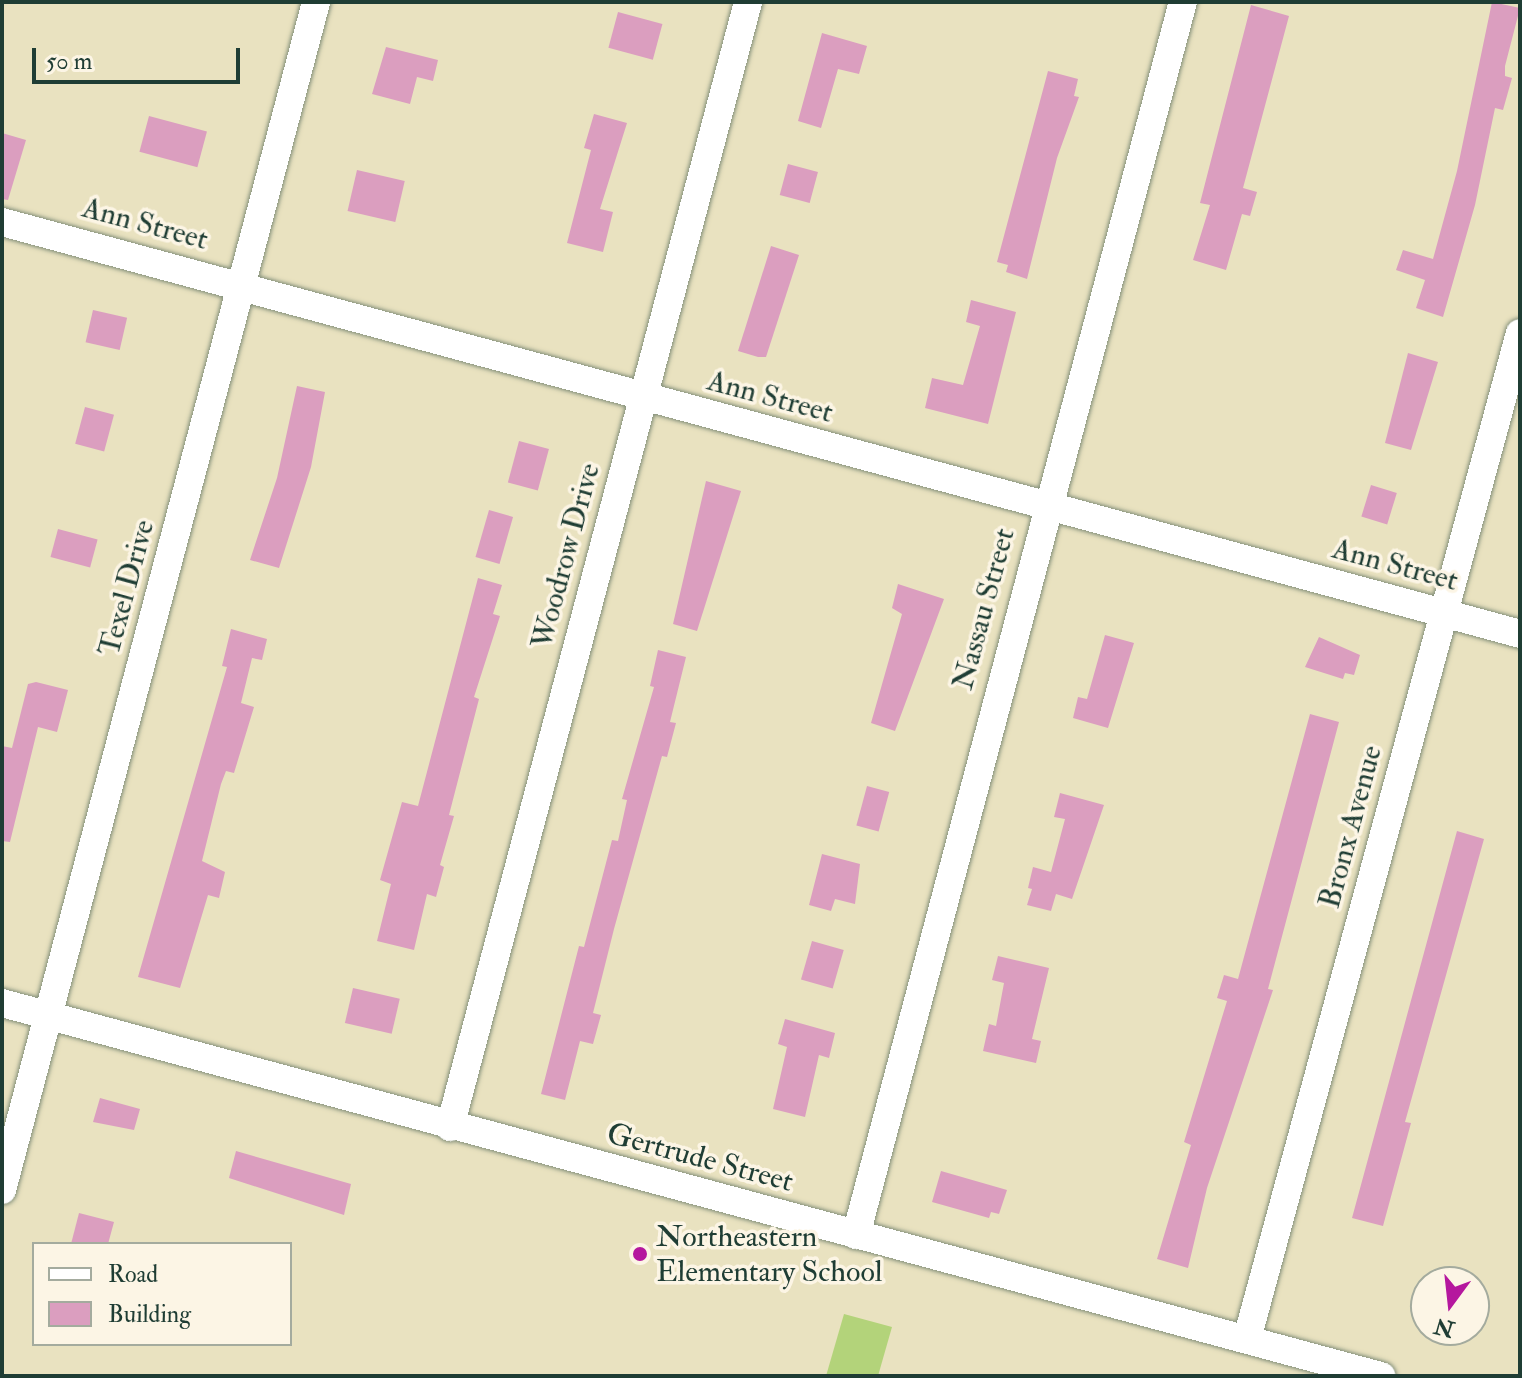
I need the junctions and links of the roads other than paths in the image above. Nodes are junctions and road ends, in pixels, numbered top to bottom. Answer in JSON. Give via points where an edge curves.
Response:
{"nodes":[{"id":1,"x":316,"y":2,"type":"edge"},
{"id":2,"x":748,"y":2,"type":"edge"},
{"id":3,"x":1183,"y":2,"type":"edge"},
{"id":4,"x":2,"y":222,"type":"edge"},
{"id":5,"x":241,"y":285,"type":"junction"},
{"id":6,"x":1520,"y":333,"type":"edge"},
{"id":7,"x":643,"y":398,"type":"junction"},
{"id":8,"x":1045,"y":507,"type":"junction"},
{"id":9,"x":1444,"y":614,"type":"junction"},
{"id":10,"x":1520,"y":634,"type":"edge"},
{"id":11,"x":2,"y":1003,"type":"edge"},
{"id":12,"x":49,"y":1015,"type":"junction"},
{"id":13,"x":450,"y":1127,"type":"junction"},
{"id":14,"x":2,"y":1190,"type":"edge"},
{"id":15,"x":856,"y":1235,"type":"junction"},
{"id":16,"x":1247,"y":1339,"type":"junction"},
{"id":17,"x":1381,"y":1376,"type":"edge"}],
"edges":[{"from":1,"to":5,"type":"street","name":"Texel Drive"},
{"from":2,"to":7,"type":"street","name":"Woodrow Drive"},
{"from":3,"to":8,"type":"street","name":"Nassau Street"},
{"from":4,"to":5,"type":"street","name":"Ann Street"},
{"from":5,"to":7,"type":"street","name":"Ann Street"},
{"from":5,"to":12,"type":"street","name":"Texel Drive"},
{"from":6,"to":9,"type":"street","name":"Bronx Avenue"},
{"from":7,"to":8,"type":"street","name":"Ann Street"},
{"from":7,"to":13,"type":"street","name":"Woodrow Drive"},
{"from":8,"to":9,"type":"street","name":"Ann Street"},
{"from":8,"to":15,"type":"street","name":"Nassau Street"},
{"from":9,"to":10,"type":"street","name":"Ann Street"},
{"from":9,"to":16,"type":"street","name":"Bronx Avenue"},
{"from":11,"to":12,"type":"street","name":"Gertrude Street"},
{"from":12,"to":13,"type":"street","name":"Gertrude Street"},
{"from":12,"to":14,"type":"street","name":"Texel Drive"},
{"from":13,"to":15,"type":"street","name":"Gertrude Street"},
{"from":15,"to":16,"type":"street","name":"Gertrude Street"},
{"from":16,"to":17,"type":"street","name":"Gertrude Street"}]}
